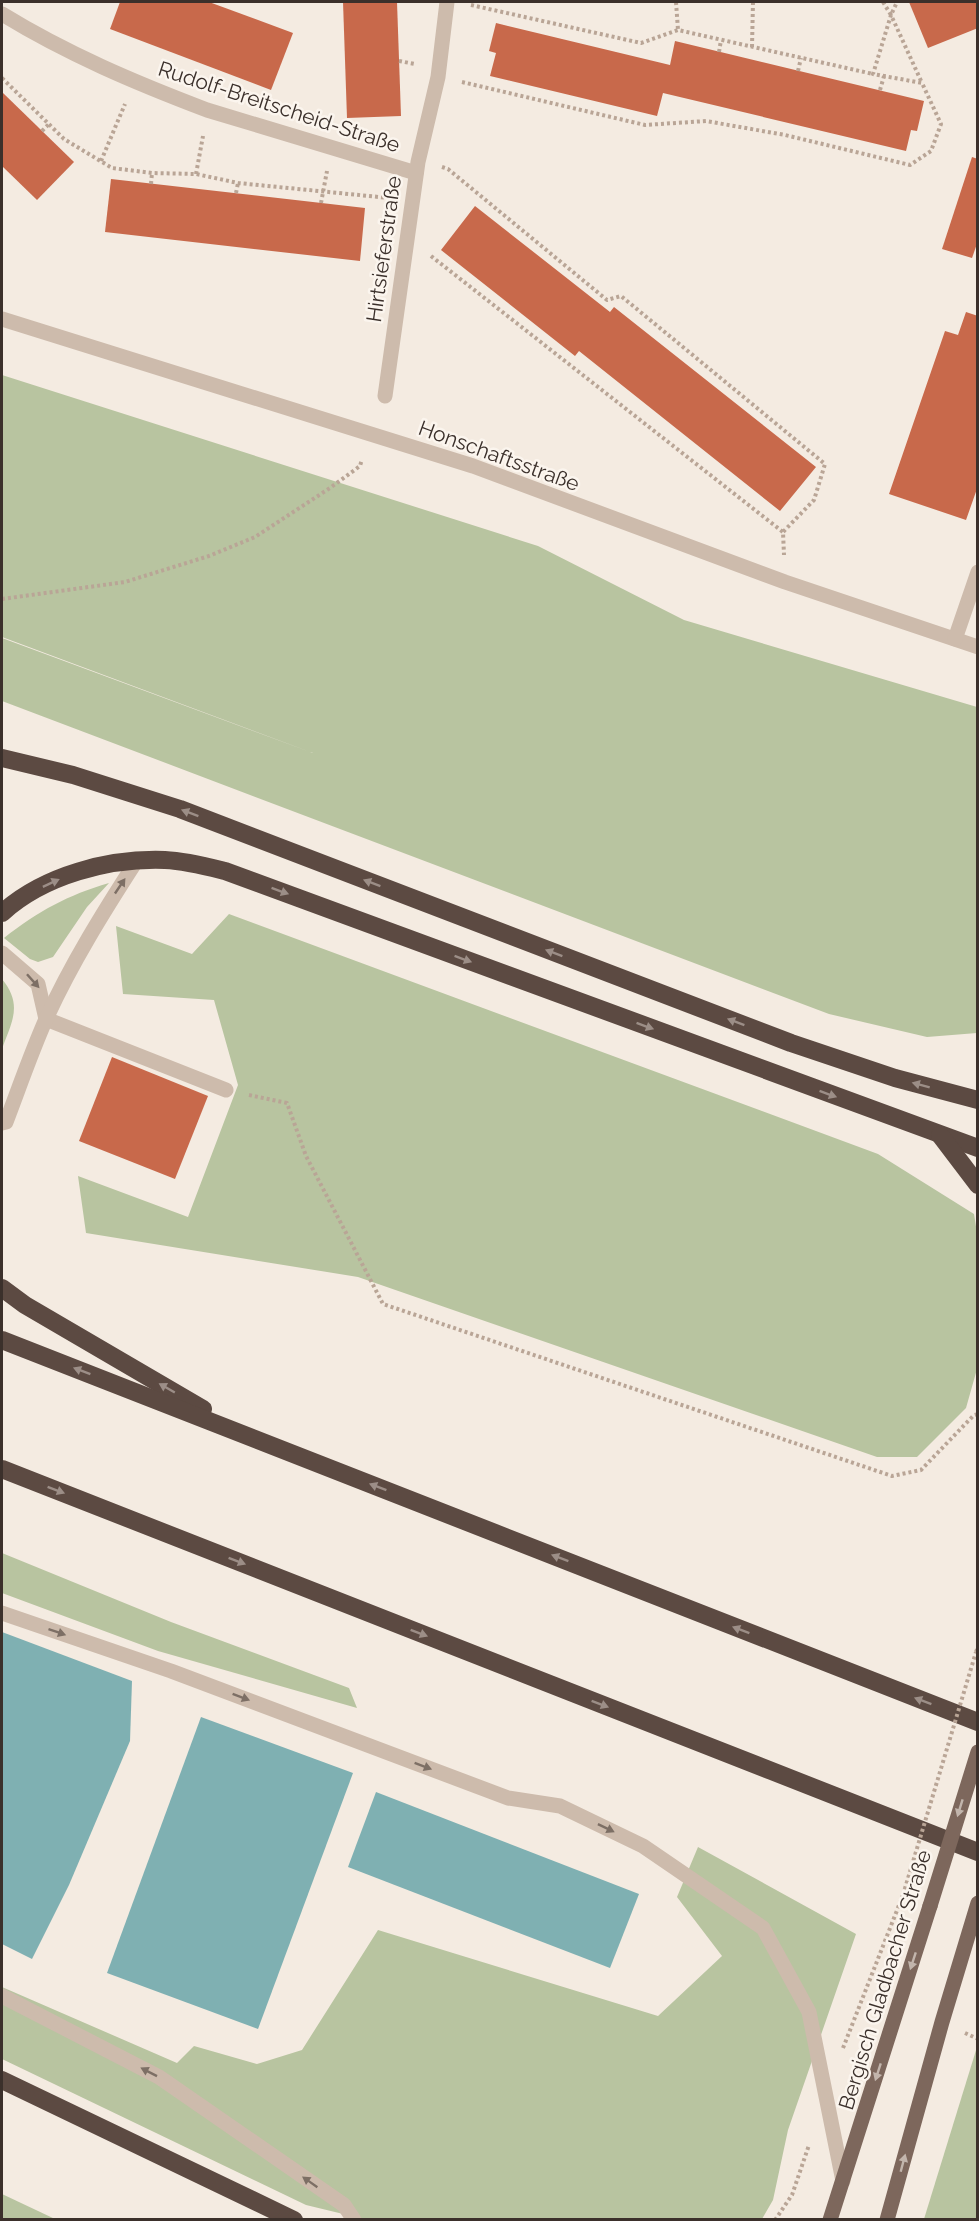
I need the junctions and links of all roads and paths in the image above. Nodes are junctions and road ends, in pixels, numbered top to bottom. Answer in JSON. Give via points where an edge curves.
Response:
{"nodes":[{"id":1,"x":447,"y":2,"type":"edge"},
{"id":2,"x":676,"y":2,"type":"edge"},
{"id":3,"x":753,"y":2,"type":"edge"},
{"id":4,"x":883,"y":2,"type":"edge"},
{"id":5,"x":897,"y":2,"type":"edge"},
{"id":6,"x":467,"y":4,"type":"dead end"},
{"id":7,"x":2,"y":14,"type":"edge"},
{"id":8,"x":891,"y":15,"type":"junction"},
{"id":9,"x":678,"y":30,"type":"junction"},
{"id":10,"x":721,"y":39,"type":"junction"},
{"id":11,"x":752,"y":47,"type":"junction"},
{"id":12,"x":719,"y":52,"type":"dead end"},
{"id":13,"x":801,"y":58,"type":"junction"},
{"id":14,"x":798,"y":71,"type":"dead end"},
{"id":15,"x":873,"y":74,"type":"junction"},
{"id":16,"x":438,"y":76,"type":"junction"},
{"id":17,"x":884,"y":76,"type":"junction"},
{"id":18,"x":2,"y":78,"type":"edge"},
{"id":19,"x":134,"y":81,"type":"junction"},
{"id":20,"x":922,"y":83,"type":"junction"},
{"id":21,"x":880,"y":90,"type":"dead end"},
{"id":22,"x":207,"y":110,"type":"junction"},
{"id":23,"x":49,"y":124,"type":"junction"},
{"id":24,"x":42,"y":132,"type":"dead end"},
{"id":25,"x":101,"y":161,"type":"junction"},
{"id":26,"x":417,"y":167,"type":"junction"},
{"id":27,"x":152,"y":173,"type":"junction"},
{"id":28,"x":196,"y":174,"type":"junction"},
{"id":29,"x":237,"y":183,"type":"junction"},
{"id":30,"x":151,"y":184,"type":"dead end"},
{"id":31,"x":322,"y":192,"type":"junction"},
{"id":32,"x":236,"y":194,"type":"dead end"},
{"id":33,"x":412,"y":200,"type":"junction"},
{"id":34,"x":321,"y":203,"type":"dead end"},
{"id":35,"x":407,"y":235,"type":"junction"},
{"id":36,"x":2,"y":319,"type":"edge"},
{"id":37,"x":385,"y":396,"type":"dead end"},
{"id":38,"x":370,"y":432,"type":"junction"},
{"id":39,"x":783,"y":532,"type":"junction"},
{"id":40,"x":978,"y":572,"type":"edge"},
{"id":41,"x":785,"y":582,"type":"junction"},
{"id":42,"x":2,"y":599,"type":"edge"},
{"id":43,"x":955,"y":639,"type":"junction"},
{"id":44,"x":978,"y":647,"type":"edge"},
{"id":45,"x":2,"y":758,"type":"edge"},
{"id":46,"x":137,"y":860,"type":"junction"},
{"id":47,"x":2,"y":913,"type":"edge"},
{"id":48,"x":2,"y":952,"type":"edge"},
{"id":49,"x":46,"y":1019,"type":"junction"},
{"id":50,"x":226,"y":1090,"type":"joint"},
{"id":51,"x":976,"y":1099,"type":"edge"},
{"id":52,"x":2,"y":1123,"type":"edge"},
{"id":53,"x":940,"y":1135,"type":"junction"},
{"id":54,"x":978,"y":1148,"type":"edge"},
{"id":55,"x":978,"y":1185,"type":"edge"},
{"id":56,"x":2,"y":1288,"type":"edge"},
{"id":57,"x":2,"y":1340,"type":"edge"},
{"id":58,"x":978,"y":1414,"type":"edge"},
{"id":59,"x":254,"y":1438,"type":"junction"},
{"id":60,"x":2,"y":1469,"type":"edge"},
{"id":61,"x":2,"y":1613,"type":"edge"},
{"id":62,"x":977,"y":1650,"type":"edge"},
{"id":63,"x":978,"y":1722,"type":"edge"},
{"id":64,"x":978,"y":1752,"type":"edge"},
{"id":65,"x":978,"y":1852,"type":"edge"},
{"id":66,"x":903,"y":1895,"type":"dead end"},
{"id":67,"x":978,"y":1903,"type":"edge"},
{"id":68,"x":2,"y":1996,"type":"edge"},
{"id":69,"x":2,"y":2080,"type":"edge"},
{"id":70,"x":843,"y":2181,"type":"junction"},
{"id":71,"x":294,"y":2220,"type":"edge"},
{"id":72,"x":354,"y":2220,"type":"edge"},
{"id":73,"x":830,"y":2220,"type":"edge"},
{"id":74,"x":887,"y":2220,"type":"edge"}],
"edges":[{"from":1,"to":16,"type":"street","name":"Hirtsieferstraße"},
{"from":2,"to":9,"type":"path"},
{"from":3,"to":11,"type":"path"},
{"from":4,"to":8,"type":"path"},
{"from":5,"to":8,"type":"path"},
{"from":6,"to":9,"type":"path","via":[[641,43]]},
{"from":7,"to":19,"type":"street","name":"Rudolf-Breitscheid-Straße","via":[[45,40]]},
{"from":8,"to":15,"type":"path"},
{"from":8,"to":20,"type":"path"},
{"from":9,"to":10,"type":"path"},
{"from":10,"to":11,"type":"path"},
{"from":10,"to":12,"type":"path"},
{"from":11,"to":13,"type":"path"},
{"from":13,"to":14,"type":"path"},
{"from":13,"to":15,"type":"path"},
{"from":15,"to":17,"type":"path"},
{"from":16,"to":20,"type":"path","via":[[645,125],[706,121],[910,165],[931,151],[941,123]]},
{"from":16,"to":26,"type":"street","name":"Hirtsieferstraße"},
{"from":17,"to":20,"type":"path"},
{"from":17,"to":21,"type":"path"},
{"from":18,"to":23,"type":"path"},
{"from":19,"to":22,"type":"street","name":"Rudolf-Breitscheid-Straße"},
{"from":19,"to":25,"type":"path"},
{"from":22,"to":26,"type":"street","name":"Rudolf-Breitscheid-Straße"},
{"from":22,"to":28,"type":"path"},
{"from":23,"to":24,"type":"path"},
{"from":23,"to":25,"type":"path","via":[[64,139]]},
{"from":25,"to":27,"type":"path","via":[[112,168]]},
{"from":26,"to":33,"type":"street","name":"Hirtsieferstraße"},
{"from":26,"to":39,"type":"path","via":[[448,169],[607,300],[621,296],[825,464],[814,500]]},
{"from":27,"to":28,"type":"path"},
{"from":27,"to":30,"type":"path"},
{"from":28,"to":29,"type":"path"},
{"from":29,"to":31,"type":"path"},
{"from":29,"to":32,"type":"path"},
{"from":31,"to":33,"type":"path"},
{"from":31,"to":34,"type":"path"},
{"from":33,"to":35,"type":"street","name":"Hirtsieferstraße"},
{"from":35,"to":37,"type":"street","name":"Hirtsieferstraße"},
{"from":35,"to":39,"type":"path"},
{"from":36,"to":38,"type":"street","name":"Honschaftsstraße"},
{"from":38,"to":41,"type":"street","name":"Honschaftsstraße","via":[[473,466]]},
{"from":38,"to":42,"type":"path","via":[[360,466],[255,537],[125,582]]},
{"from":39,"to":41,"type":"path"},
{"from":40,"to":43,"type":"street"},
{"from":41,"to":43,"type":"street","name":"Honschaftsstraße"},
{"from":43,"to":44,"type":"street","name":"Honschaftsstraße"},
{"from":51,"to":45,"type":"highway","one_way":true,"via":[[895,1078],[791,1043],[180,809],[73,775]]},
{"from":47,"to":46,"type":"highway","one_way":true,"via":[[35,890],[68,875]]},
{"from":49,"to":46,"type":"street","one_way":true},
{"from":46,"to":53,"type":"highway","one_way":true,"via":[[167,860],[225,871]]},
{"from":48,"to":49,"type":"street","one_way":true,"via":[[38,984]]},
{"from":49,"to":50,"type":"street"},
{"from":49,"to":52,"type":"street","via":[[6,1122]]},
{"from":50,"to":58,"type":"path","via":[[287,1103],[306,1156],[383,1304],[892,1476],[921,1470]]},
{"from":53,"to":54,"type":"highway"},
{"from":53,"to":55,"type":"highway"},
{"from":59,"to":56,"type":"highway","one_way":true},
{"from":59,"to":57,"type":"highway","one_way":true},
{"from":63,"to":59,"type":"highway","one_way":true},
{"from":60,"to":65,"type":"highway","one_way":true},
{"from":61,"to":70,"type":"street","one_way":true,"via":[[171,1671],[508,1798],[560,1806],[652,1853],[763,1928],[808,2012]]},
{"from":62,"to":66,"type":"path","bridge":true},
{"from":64,"to":70,"type":"main road","name":"Bergisch Gladbacher Straße","one_way":true,"bridge":true},
{"from":74,"to":67,"type":"main road","one_way":true},
{"from":72,"to":68,"type":"street","one_way":true,"via":[[344,2205],[159,2077]]},
{"from":69,"to":71,"type":"highway"},
{"from":70,"to":73,"type":"main road","name":"Bergisch Gladbacher Straße"}]}
